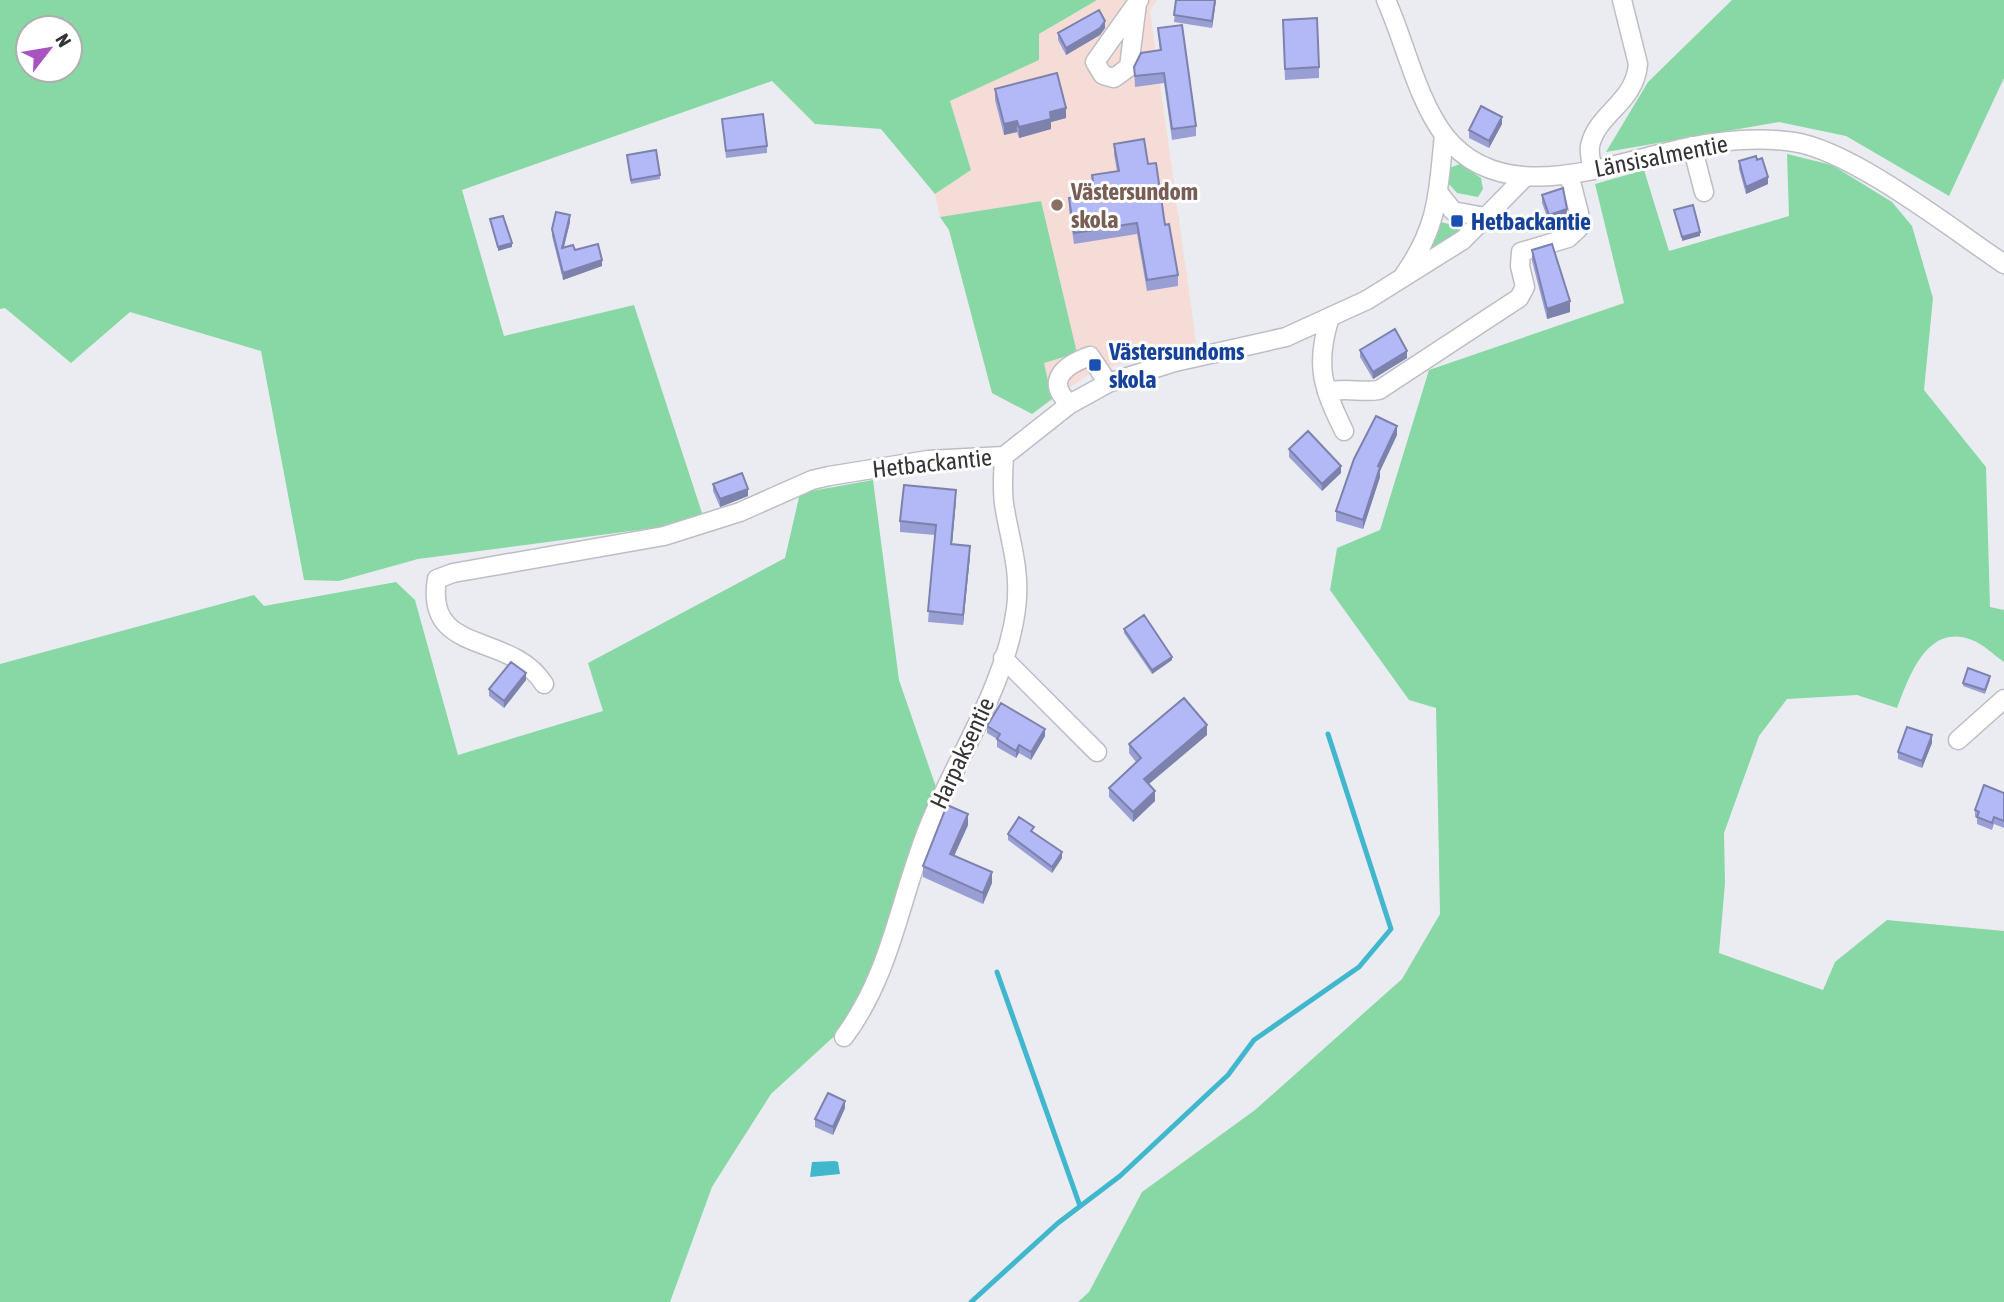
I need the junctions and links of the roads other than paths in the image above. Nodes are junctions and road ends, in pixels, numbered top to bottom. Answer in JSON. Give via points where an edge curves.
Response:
{"nodes":[{"id":1,"x":1386,"y":0,"type":"edge"},
{"id":2,"x":1622,"y":0,"type":"edge"},
{"id":3,"x":1444,"y":135,"type":"junction"},
{"id":4,"x":1692,"y":146,"type":"junction"},
{"id":5,"x":1592,"y":168,"type":"junction"},
{"id":6,"x":1569,"y":174,"type":"junction"},
{"id":7,"x":1525,"y":177,"type":"junction"},
{"id":8,"x":1438,"y":192,"type":"junction"},
{"id":9,"x":1704,"y":192,"type":"dead end"},
{"id":10,"x":1485,"y":216,"type":"junction"},
{"id":11,"x":2004,"y":264,"type":"edge"},
{"id":12,"x":1400,"y":280,"type":"junction"},
{"id":13,"x":1329,"y":320,"type":"junction"},
{"id":14,"x":1108,"y":383,"type":"junction"},
{"id":15,"x":1326,"y":392,"type":"junction"},
{"id":16,"x":1070,"y":404,"type":"junction"},
{"id":17,"x":1344,"y":431,"type":"dead end"},
{"id":18,"x":1004,"y":456,"type":"junction"},
{"id":19,"x":1003,"y":658,"type":"junction"},
{"id":20,"x":544,"y":684,"type":"dead end"},
{"id":21,"x":2004,"y":699,"type":"edge"},
{"id":22,"x":1958,"y":740,"type":"dead end"},
{"id":23,"x":1097,"y":752,"type":"dead end"},
{"id":24,"x":845,"y":1037,"type":"dead end"}],
"edges":[{"from":1,"to":3,"type":"street","name":"Länsisalmentie"},
{"from":2,"to":5,"type":"street","via":[[1637,74],[1632,89],[1595,134],[1590,147]]},
{"from":3,"to":7,"type":"street","name":"Länsisalmentie","via":[[1473,160]]},
{"from":3,"to":8,"type":"street","name":"Hetbackantie"},
{"from":4,"to":5,"type":"street","name":"Länsisalmentie"},
{"from":4,"to":9,"type":"street"},
{"from":4,"to":11,"type":"street","name":"Länsisalmentie","via":[[1757,140],[1816,148],[1862,171]]},
{"from":5,"to":6,"type":"street","name":"Länsisalmentie"},
{"from":6,"to":7,"type":"street","name":"Länsisalmentie"},
{"from":6,"to":15,"type":"street","via":[[1579,213],[1578,229],[1568,238],[1521,252],[1525,287],[1519,298],[1379,390],[1346,387]]},
{"from":7,"to":10,"type":"street","name":"Hetbackantie"},
{"from":8,"to":10,"type":"street","via":[[1453,211]]},
{"from":8,"to":12,"type":"street","name":"Hetbackantie","via":[[1424,247]]},
{"from":10,"to":12,"type":"street","name":"Hetbackantie","via":[[1463,240]]},
{"from":12,"to":13,"type":"street","name":"Hetbackantie"},
{"from":13,"to":14,"type":"street","name":"Hetbackantie","via":[[1286,337],[1175,362]]},
{"from":13,"to":15,"type":"street","via":[[1320,349]]},
{"from":14,"to":16,"type":"street","name":"Hetbackantie"},
{"from":14,"to":16,"type":"street","via":[[1094,359],[1082,359],[1058,374],[1056,381]]},
{"from":15,"to":17,"type":"street"},
{"from":16,"to":18,"type":"street","name":"Hetbackantie"},
{"from":18,"to":19,"type":"street","name":"Harpaksentie","via":[[1004,503],[1016,554],[1018,591]]},
{"from":18,"to":20,"type":"street","name":"Hetbackantie","via":[[928,460],[829,476],[664,536],[437,579],[434,600],[439,616],[453,630],[525,661]]},
{"from":19,"to":23,"type":"street"},
{"from":19,"to":24,"type":"street","name":"Harpaksentie","via":[[930,821],[873,994]]},
{"from":21,"to":22,"type":"street"}]}
